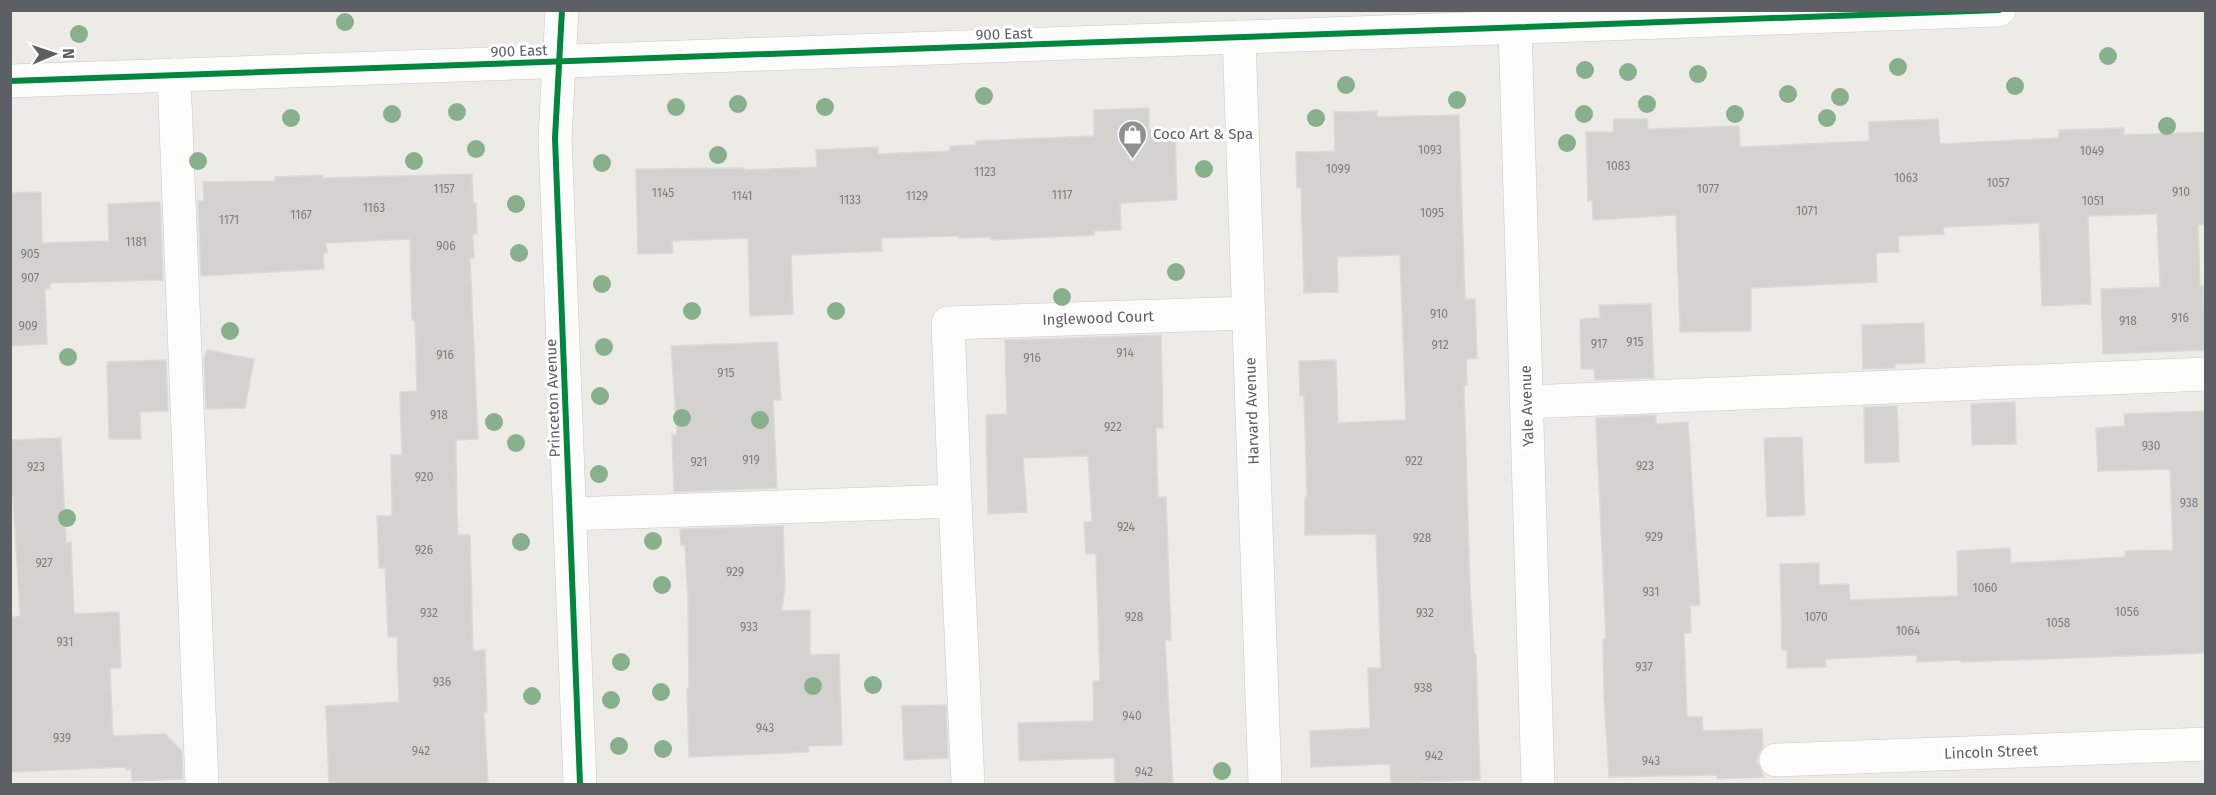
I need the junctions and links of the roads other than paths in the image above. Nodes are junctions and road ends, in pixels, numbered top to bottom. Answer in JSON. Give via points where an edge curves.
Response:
{"nodes":[{"id":1,"x":562,"y":10,"type":"edge"},
{"id":2,"x":1999,"y":10,"type":"edge"},
{"id":3,"x":1724,"y":15,"type":"edge"},
{"id":4,"x":1515,"y":28,"type":"junction"},
{"id":5,"x":1239,"y":37,"type":"junction"},
{"id":6,"x":559,"y":62,"type":"junction"},
{"id":7,"x":174,"y":75,"type":"junction"},
{"id":8,"x":10,"y":81,"type":"edge"},
{"id":9,"x":1248,"y":313,"type":"junction"},
{"id":10,"x":2205,"y":374,"type":"edge"},
{"id":11,"x":1527,"y":402,"type":"junction"},
{"id":12,"x":955,"y":501,"type":"junction"},
{"id":13,"x":570,"y":514,"type":"junction"},
{"id":14,"x":2205,"y":744,"type":"edge"},
{"id":15,"x":1776,"y":760,"type":"dead end"},
{"id":16,"x":202,"y":784,"type":"edge"},
{"id":17,"x":580,"y":784,"type":"edge"},
{"id":18,"x":968,"y":784,"type":"edge"},
{"id":19,"x":1265,"y":784,"type":"edge"},
{"id":20,"x":1538,"y":784,"type":"edge"}],
"edges":[{"from":1,"to":6,"type":"street","name":"Princeton Avenue"},
{"from":2,"to":3,"type":"street","name":"900 East"},
{"from":3,"to":4,"type":"street","name":"900 East"},
{"from":4,"to":5,"type":"street","name":"900 East"},
{"from":4,"to":11,"type":"street","name":"Yale Avenue"},
{"from":5,"to":6,"type":"street","name":"900 East"},
{"from":5,"to":9,"type":"street","name":"Harvard Avenue"},
{"from":6,"to":7,"type":"street","name":"900 East"},
{"from":6,"to":13,"type":"street","name":"Princeton Avenue","via":[[555,138]]},
{"from":7,"to":8,"type":"street","name":"900 East"},
{"from":7,"to":16,"type":"street"},
{"from":9,"to":12,"type":"street","name":"Inglewood Court","via":[[948,323]]},
{"from":9,"to":19,"type":"street","name":"Harvard Avenue"},
{"from":10,"to":11,"type":"street"},
{"from":11,"to":20,"type":"street","name":"Yale Avenue"},
{"from":12,"to":13,"type":"street"},
{"from":12,"to":18,"type":"street"},
{"from":13,"to":17,"type":"street","name":"Princeton Avenue"},
{"from":14,"to":15,"type":"street","name":"Lincoln Street"}]}
